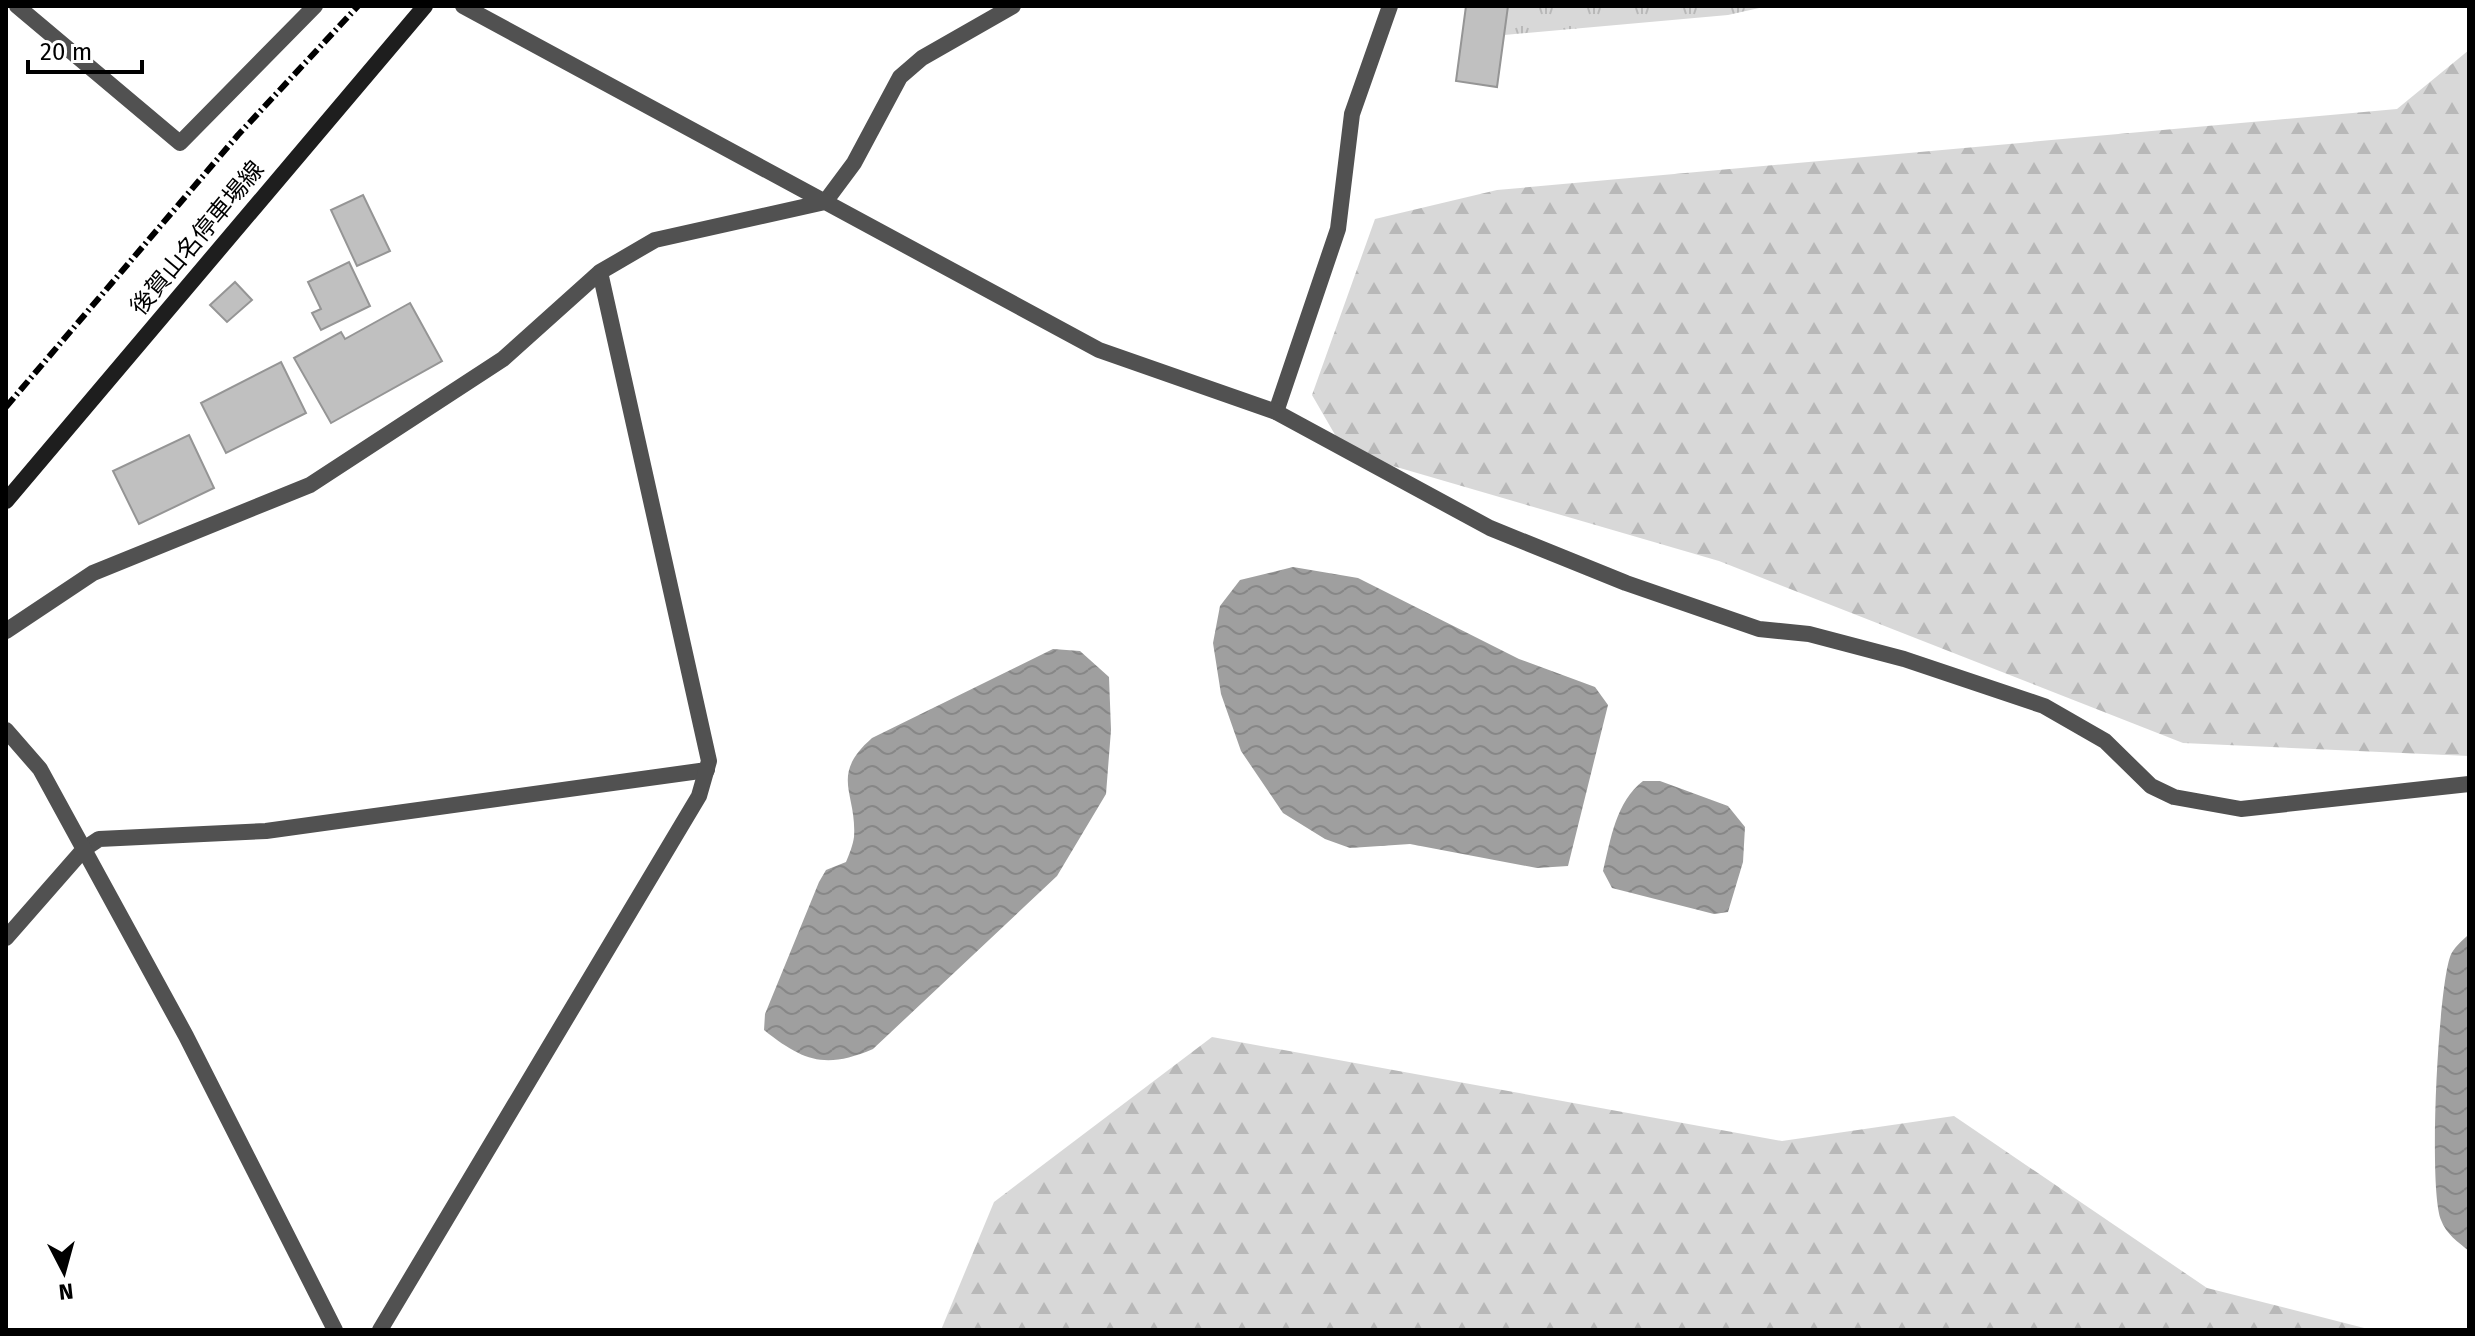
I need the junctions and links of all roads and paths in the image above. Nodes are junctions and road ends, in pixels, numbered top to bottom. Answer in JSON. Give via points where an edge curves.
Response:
{"nodes":[{"id":1,"x":17,"y":6,"type":"edge"},
{"id":2,"x":315,"y":6,"type":"edge"},
{"id":3,"x":425,"y":6,"type":"edge"},
{"id":4,"x":463,"y":6,"type":"edge"},
{"id":5,"x":1013,"y":6,"type":"edge"},
{"id":6,"x":1390,"y":6,"type":"edge"},
{"id":7,"x":825,"y":202,"type":"junction"},
{"id":8,"x":600,"y":272,"type":"junction"},
{"id":9,"x":1276,"y":412,"type":"junction"},
{"id":10,"x":6,"y":501,"type":"edge"},
{"id":11,"x":6,"y":631,"type":"edge"},
{"id":12,"x":6,"y":730,"type":"edge"},
{"id":13,"x":707,"y":770,"type":"junction"},
{"id":14,"x":2469,"y":784,"type":"edge"},
{"id":15,"x":84,"y":849,"type":"junction"},
{"id":16,"x":6,"y":938,"type":"edge"},
{"id":17,"x":335,"y":1330,"type":"edge"},
{"id":18,"x":380,"y":1330,"type":"edge"}],
"edges":[{"from":1,"to":2,"type":"street","via":[[180,143]]},
{"from":3,"to":10,"type":"main road","name":"後賀山名停車場線"},
{"from":4,"to":7,"type":"street"},
{"from":5,"to":7,"type":"street","via":[[922,58],[900,77],[854,163]]},
{"from":6,"to":9,"type":"street","via":[[1352,114],[1338,229]]},
{"from":7,"to":8,"type":"street","via":[[655,240]]},
{"from":7,"to":9,"type":"street","via":[[1099,350]]},
{"from":8,"to":11,"type":"street","via":[[503,359],[310,485],[93,573]]},
{"from":8,"to":13,"type":"street"},
{"from":9,"to":14,"type":"street","via":[[1490,528],[1626,583],[1759,629],[1809,634],[1904,659],[2044,706],[2105,741],[2151,786],[2174,797],[2241,809]]},
{"from":12,"to":15,"type":"street","via":[[40,769]]},
{"from":13,"to":15,"type":"street","via":[[266,831],[99,839]]},
{"from":13,"to":18,"type":"street","via":[[699,796]]},
{"from":15,"to":16,"type":"street"},
{"from":15,"to":17,"type":"street"}]}
